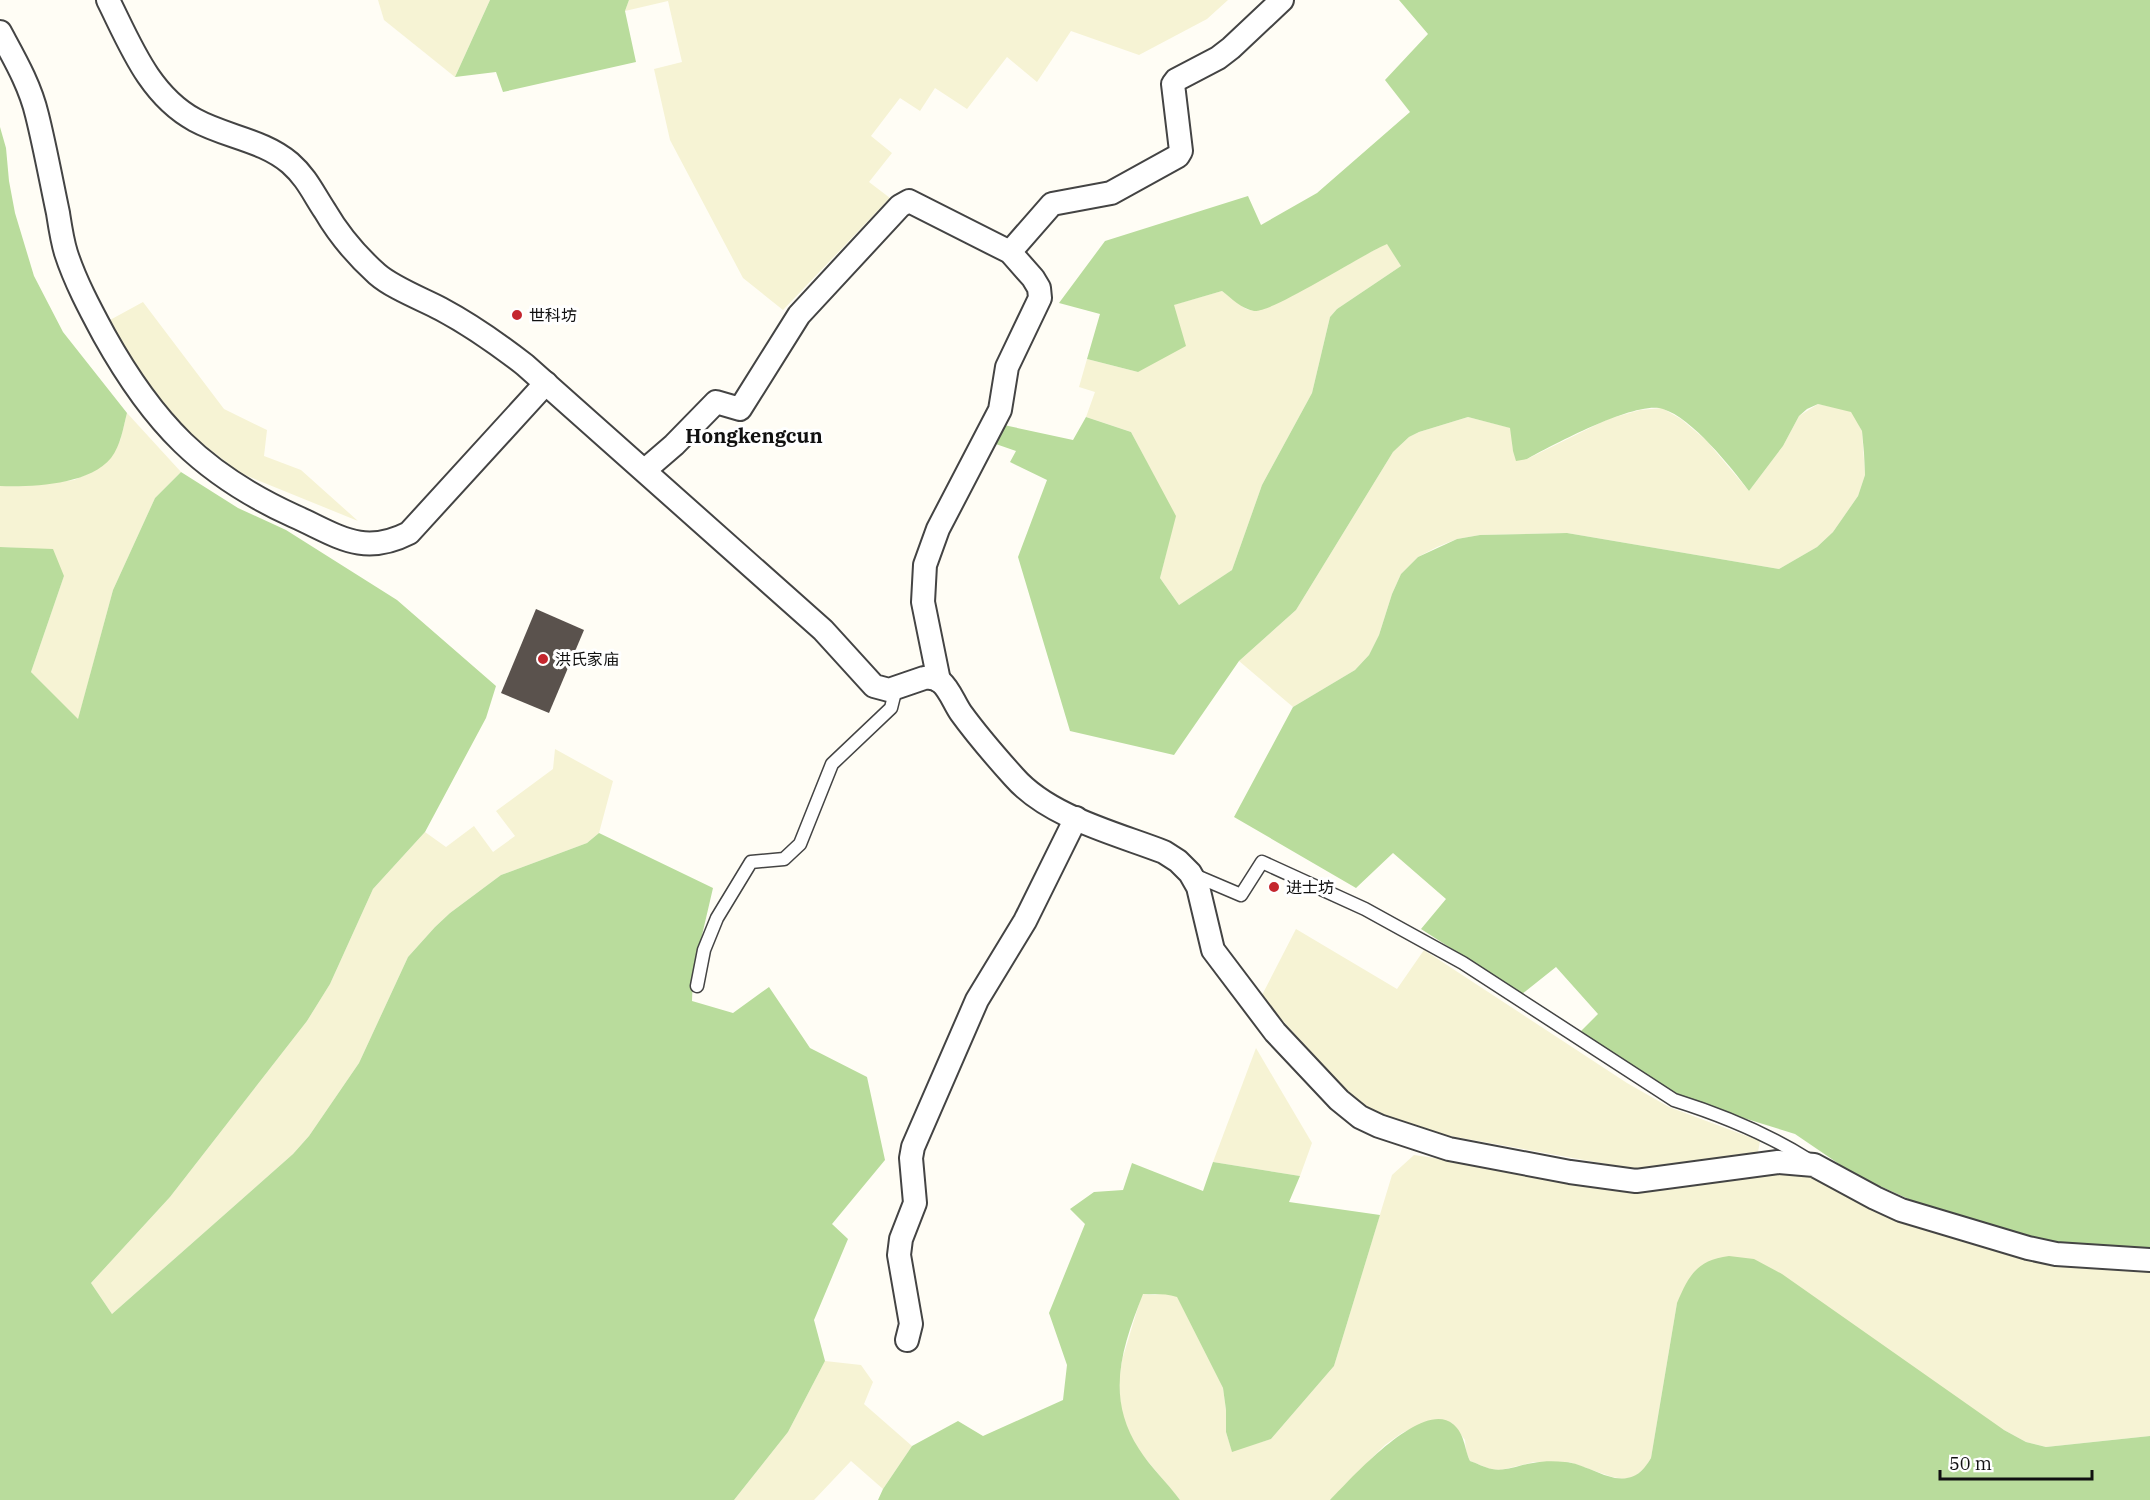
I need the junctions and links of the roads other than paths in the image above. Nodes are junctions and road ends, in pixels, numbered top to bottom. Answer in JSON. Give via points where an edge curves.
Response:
{"nodes":[{"id":1,"x":108,"y":0,"type":"edge"},
{"id":2,"x":1282,"y":0,"type":"edge"},
{"id":3,"x":0,"y":32,"type":"edge"},
{"id":4,"x":1010,"y":252,"type":"junction"},
{"id":5,"x":546,"y":383,"type":"junction"},
{"id":6,"x":645,"y":470,"type":"junction"},
{"id":7,"x":939,"y":681,"type":"junction"},
{"id":8,"x":896,"y":688,"type":"junction"},
{"id":9,"x":1076,"y":818,"type":"junction"},
{"id":10,"x":1190,"y":873,"type":"junction"},
{"id":11,"x":697,"y":986,"type":"dead end"},
{"id":12,"x":1818,"y":1166,"type":"junction"},
{"id":13,"x":2150,"y":1260,"type":"edge"},
{"id":14,"x":907,"y":1340,"type":"dead end"}],
"edges":[{"from":1,"to":5,"type":"street","via":[[140,65],[179,109],[196,121],[268,148],[289,163],[312,187],[351,248],[380,277],[483,333]]},
{"from":2,"to":4,"type":"street","via":[[1231,48],[1173,84],[1181,151],[1178,156],[1111,193],[1052,204]]},
{"from":3,"to":5,"type":"street","via":[[37,112],[66,252],[95,319],[163,423],[202,461],[240,489],[346,540],[370,545],[392,542],[409,533]]},
{"from":4,"to":6,"type":"street","via":[[909,201],[900,206],[799,315],[740,409],[716,402]]},
{"from":4,"to":7,"type":"street","via":[[1033,278],[1040,298],[1007,367],[1000,411],[938,529],[925,565],[923,602]]},
{"from":5,"to":6,"type":"street"},
{"from":6,"to":8,"type":"street","via":[[823,630],[874,686]]},
{"from":7,"to":8,"type":"street","via":[[929,677]]},
{"from":7,"to":9,"type":"street","via":[[1022,785],[1057,811]]},
{"from":8,"to":11,"type":"lane","via":[[891,708],[832,764],[800,844],[784,859],[751,862],[717,918],[704,950]]},
{"from":9,"to":10,"type":"street","via":[[1164,852]]},
{"from":9,"to":14,"type":"street","via":[[1025,921],[977,1000],[913,1147],[915,1203],[899,1255],[911,1324]]},
{"from":10,"to":12,"type":"lane","via":[[1241,895],[1262,862],[1314,885],[1463,963],[1674,1100],[1757,1130]]},
{"from":10,"to":12,"type":"street","via":[[1198,887],[1213,950],[1275,1032],[1311,1072],[1354,1112],[1379,1126],[1449,1149],[1636,1181],[1778,1162]]},
{"from":12,"to":13,"type":"street","via":[[1901,1210],[2028,1248],[2056,1254]]}]}
